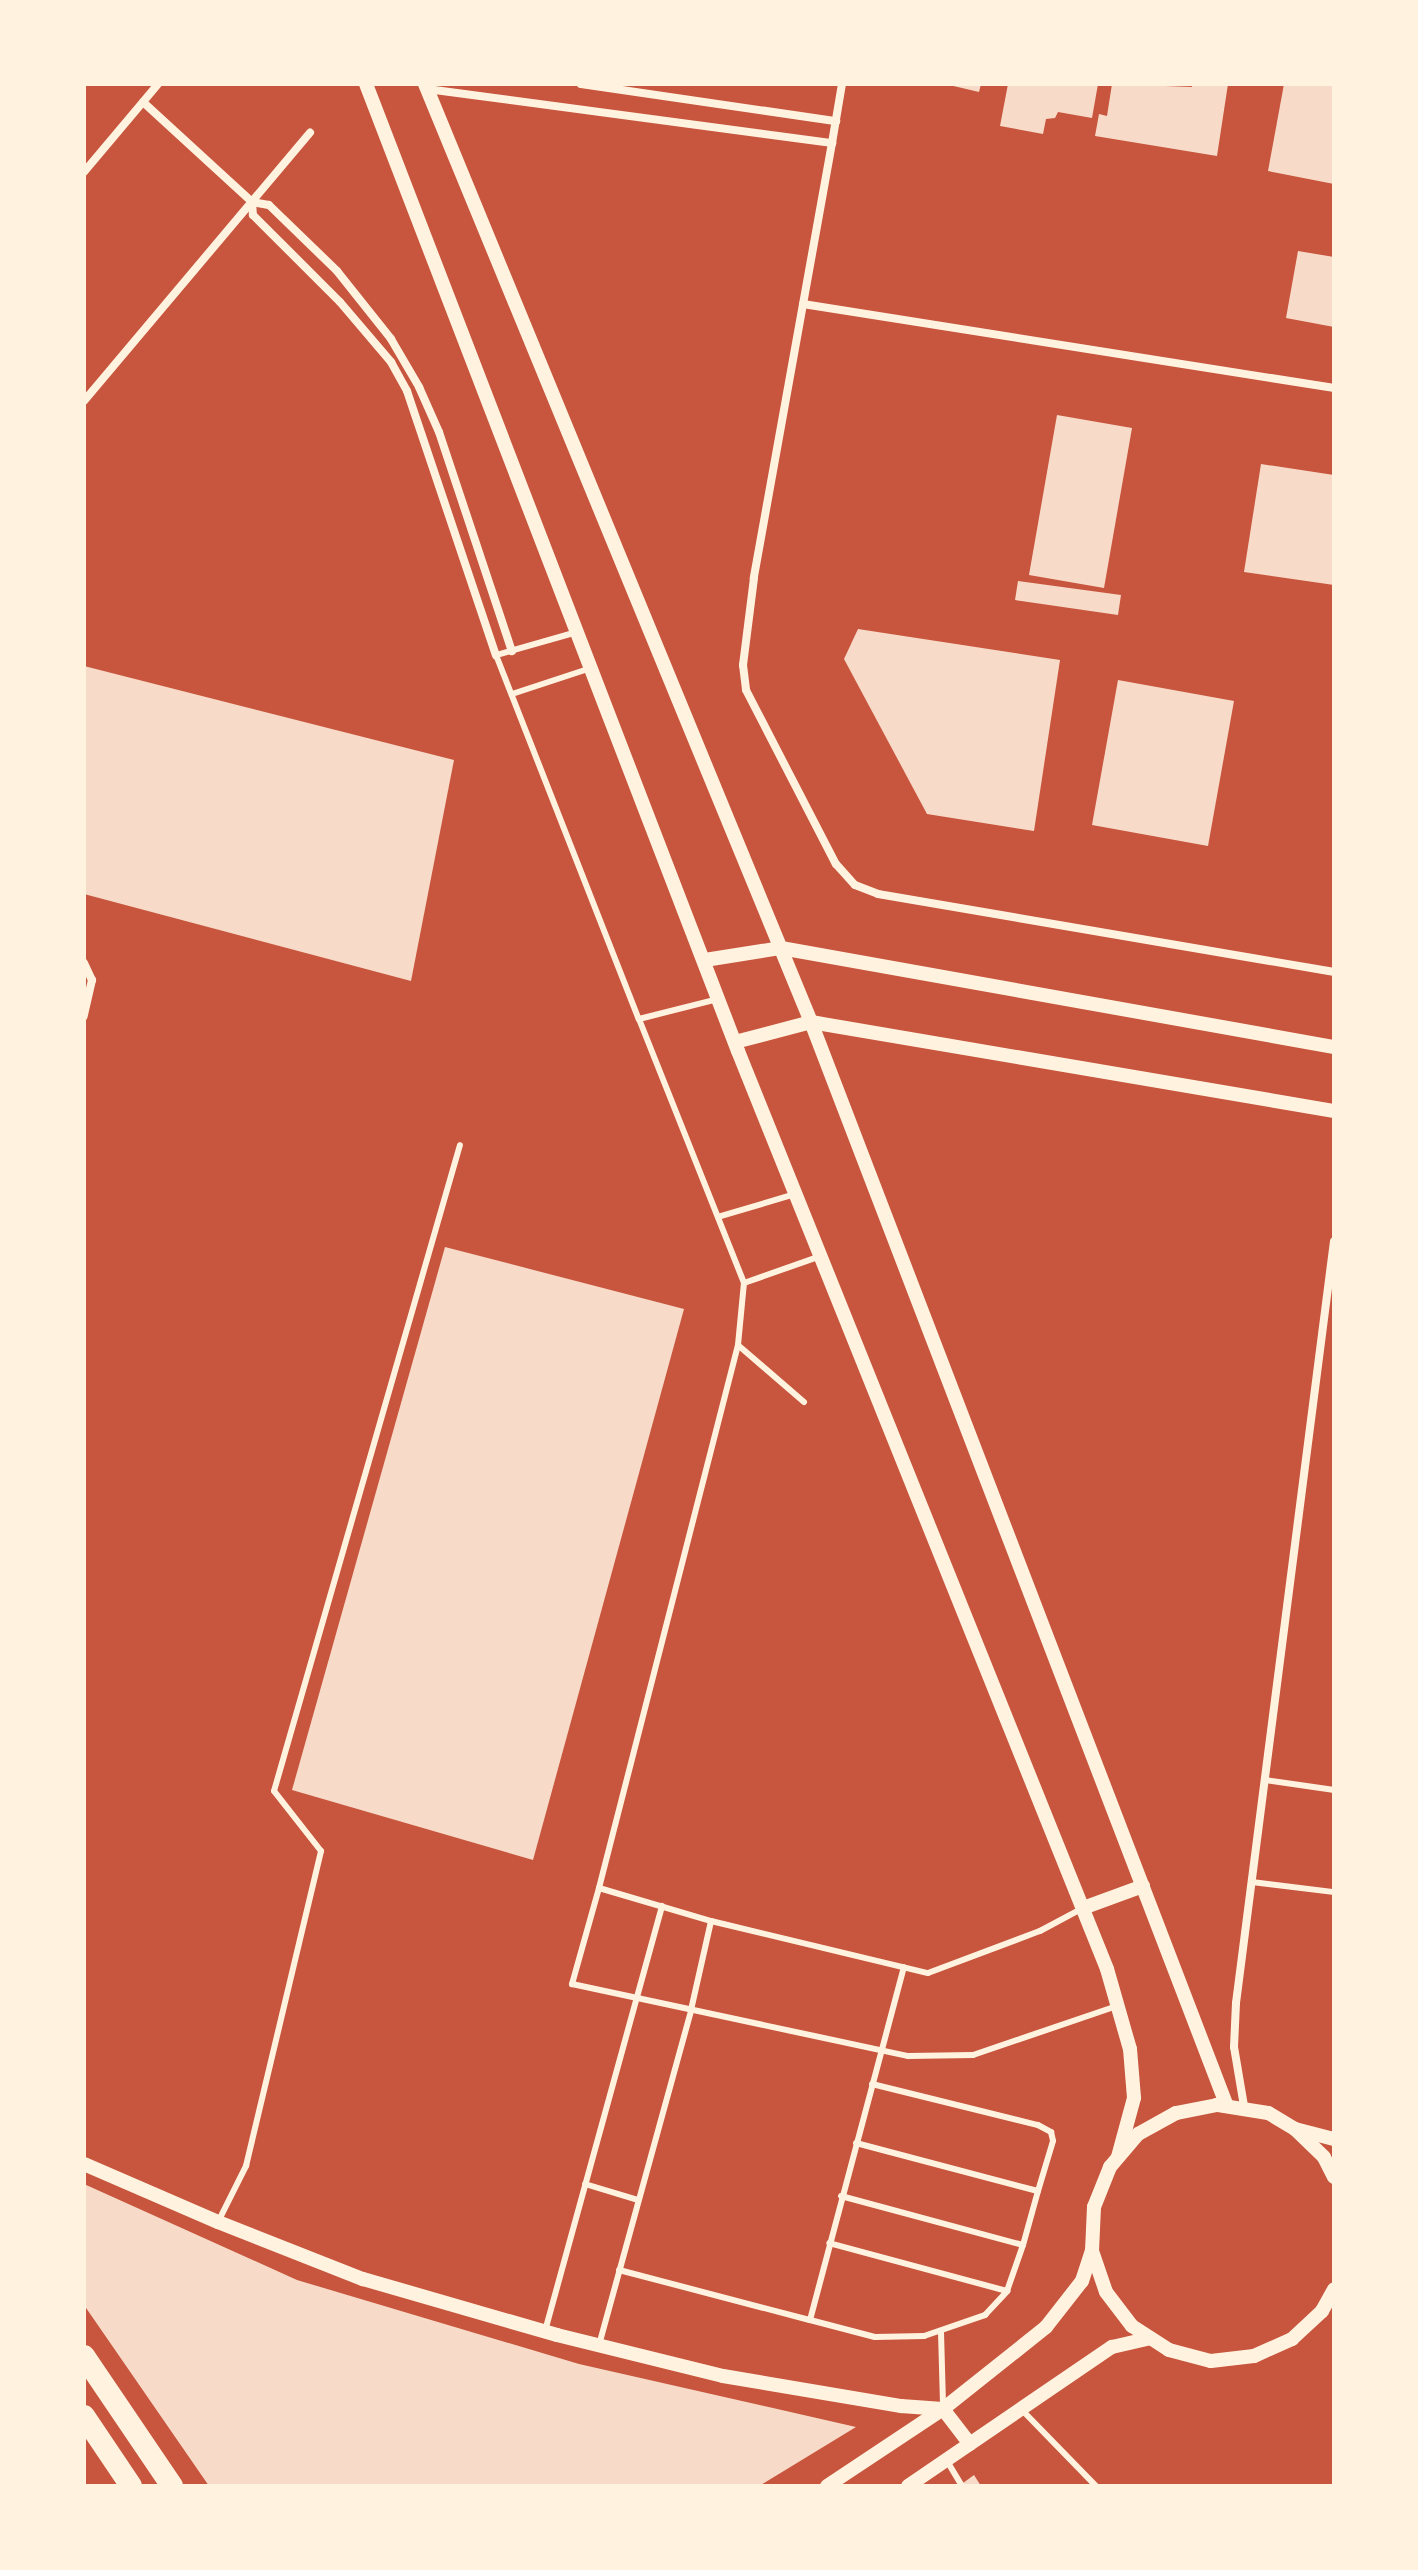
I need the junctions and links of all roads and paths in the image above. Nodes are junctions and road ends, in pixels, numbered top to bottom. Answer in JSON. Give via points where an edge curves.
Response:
{"nodes":[{"id":1,"x":158,"y":84,"type":"edge"},
{"id":2,"x":366,"y":84,"type":"edge"},
{"id":3,"x":581,"y":84,"type":"edge"},
{"id":4,"x":842,"y":84,"type":"edge"},
{"id":5,"x":426,"y":87,"type":"edge"},
{"id":6,"x":143,"y":102,"type":"junction"},
{"id":7,"x":836,"y":121,"type":"junction"},
{"id":8,"x":310,"y":133,"type":"dead end"},
{"id":9,"x":832,"y":143,"type":"junction"},
{"id":10,"x":84,"y":172,"type":"edge"},
{"id":11,"x":252,"y":202,"type":"junction"},
{"id":12,"x":803,"y":304,"type":"junction"},
{"id":13,"x":1334,"y":388,"type":"edge"},
{"id":14,"x":84,"y":401,"type":"edge"},
{"id":15,"x":577,"y":632,"type":"junction"},
{"id":16,"x":512,"y":651,"type":"junction"},
{"id":17,"x":496,"y":655,"type":"junction"},
{"id":18,"x":591,"y":668,"type":"junction"},
{"id":19,"x":512,"y":694,"type":"junction"},
{"id":20,"x":781,"y":948,"type":"junction"},
{"id":21,"x":705,"y":960,"type":"junction"},
{"id":22,"x":84,"y":963,"type":"edge"},
{"id":23,"x":1334,"y":972,"type":"edge"},
{"id":24,"x":718,"y":999,"type":"junction"},
{"id":25,"x":84,"y":1016,"type":"edge"},
{"id":26,"x":639,"y":1019,"type":"junction"},
{"id":27,"x":811,"y":1022,"type":"junction"},
{"id":28,"x":735,"y":1042,"type":"junction"},
{"id":29,"x":1334,"y":1047,"type":"edge"},
{"id":30,"x":1334,"y":1111,"type":"edge"},
{"id":31,"x":460,"y":1145,"type":"dead end"},
{"id":32,"x":796,"y":1194,"type":"junction"},
{"id":33,"x":718,"y":1217,"type":"junction"},
{"id":34,"x":1334,"y":1241,"type":"edge"},
{"id":35,"x":822,"y":1256,"type":"junction"},
{"id":36,"x":744,"y":1283,"type":"junction"},
{"id":37,"x":738,"y":1345,"type":"junction"},
{"id":38,"x":804,"y":1402,"type":"dead end"},
{"id":39,"x":1265,"y":1780,"type":"junction"},
{"id":40,"x":1334,"y":1790,"type":"edge"},
{"id":41,"x":1252,"y":1882,"type":"junction"},
{"id":42,"x":1143,"y":1886,"type":"junction"},
{"id":43,"x":599,"y":1888,"type":"junction"},
{"id":44,"x":1334,"y":1892,"type":"edge"},
{"id":45,"x":662,"y":1906,"type":"junction"},
{"id":46,"x":1083,"y":1908,"type":"junction"},
{"id":47,"x":711,"y":1921,"type":"junction"},
{"id":48,"x":904,"y":1967,"type":"junction"},
{"id":49,"x":636,"y":1998,"type":"junction"},
{"id":50,"x":1117,"y":2006,"type":"junction"},
{"id":51,"x":691,"y":2010,"type":"junction"},
{"id":52,"x":881,"y":2051,"type":"junction"},
{"id":53,"x":872,"y":2084,"type":"junction"},
{"id":54,"x":1227,"y":2106,"type":"junction"},
{"id":55,"x":1244,"y":2106,"type":"junction"},
{"id":56,"x":1295,"y":2129,"type":"junction"},
{"id":57,"x":1334,"y":2139,"type":"edge"},
{"id":58,"x":856,"y":2143,"type":"junction"},
{"id":59,"x":1118,"y":2157,"type":"junction"},
{"id":60,"x":84,"y":2164,"type":"edge"},
{"id":61,"x":1334,"y":2177,"type":"edge"},
{"id":62,"x":585,"y":2184,"type":"junction"},
{"id":63,"x":1038,"y":2191,"type":"junction"},
{"id":64,"x":841,"y":2196,"type":"junction"},
{"id":65,"x":638,"y":2200,"type":"junction"},
{"id":66,"x":218,"y":2222,"type":"junction"},
{"id":67,"x":829,"y":2243,"type":"junction"},
{"id":68,"x":1023,"y":2245,"type":"junction"},
{"id":69,"x":1092,"y":2251,"type":"junction"},
{"id":70,"x":619,"y":2270,"type":"junction"},
{"id":71,"x":1334,"y":2289,"type":"edge"},
{"id":72,"x":1007,"y":2291,"type":"junction"},
{"id":73,"x":810,"y":2320,"type":"junction"},
{"id":74,"x":545,"y":2331,"type":"junction"},
{"id":75,"x":941,"y":2332,"type":"junction"},
{"id":76,"x":1150,"y":2338,"type":"junction"},
{"id":77,"x":599,"y":2345,"type":"junction"},
{"id":78,"x":84,"y":2356,"type":"edge"},
{"id":79,"x":943,"y":2409,"type":"junction"},
{"id":80,"x":1021,"y":2409,"type":"junction"},
{"id":81,"x":84,"y":2416,"type":"edge"},
{"id":82,"x":970,"y":2444,"type":"junction"},
{"id":83,"x":946,"y":2460,"type":"junction"},
{"id":84,"x":131,"y":2486,"type":"edge"},
{"id":85,"x":172,"y":2486,"type":"edge"},
{"id":86,"x":827,"y":2486,"type":"edge"},
{"id":87,"x":908,"y":2486,"type":"edge"},
{"id":88,"x":962,"y":2486,"type":"edge"},
{"id":89,"x":1096,"y":2486,"type":"edge"}],
"edges":[{"from":1,"to":6,"type":"street"},
{"from":2,"to":15,"type":"street"},
{"from":3,"to":7,"type":"street"},
{"from":4,"to":7,"type":"street"},
{"from":5,"to":9,"type":"street"},
{"from":5,"to":20,"type":"street"},
{"from":6,"to":10,"type":"street"},
{"from":6,"to":11,"type":"street"},
{"from":7,"to":9,"type":"street"},
{"from":8,"to":11,"type":"street"},
{"from":9,"to":12,"type":"street"},
{"from":11,"to":14,"type":"street"},
{"from":11,"to":16,"type":"street","via":[[269,205],[337,271],[391,339],[419,387]]},
{"from":11,"to":17,"type":"street","via":[[253,215],[340,302],[391,362],[407,391]]},
{"from":12,"to":13,"type":"street"},
{"from":12,"to":23,"type":"street","via":[[754,578],[743,676],[836,864],[855,885],[878,894]]},
{"from":15,"to":16,"type":"lane"},
{"from":15,"to":18,"type":"street"},
{"from":16,"to":17,"type":"lane"},
{"from":17,"to":19,"type":"lane"},
{"from":18,"to":19,"type":"lane"},
{"from":18,"to":21,"type":"street"},
{"from":19,"to":26,"type":"lane"},
{"from":20,"to":21,"type":"street"},
{"from":20,"to":27,"type":"street"},
{"from":20,"to":29,"type":"street"},
{"from":21,"to":24,"type":"street"},
{"from":22,"to":25,"type":"street","via":[[92,980]]},
{"from":24,"to":26,"type":"lane"},
{"from":24,"to":28,"type":"street"},
{"from":26,"to":33,"type":"lane"},
{"from":27,"to":28,"type":"street"},
{"from":27,"to":30,"type":"street"},
{"from":27,"to":42,"type":"street"},
{"from":28,"to":32,"type":"street"},
{"from":31,"to":66,"type":"lane","via":[[274,1791],[321,1851],[246,2166]]},
{"from":32,"to":33,"type":"lane"},
{"from":32,"to":35,"type":"street"},
{"from":33,"to":36,"type":"lane"},
{"from":34,"to":39,"type":"street"},
{"from":35,"to":36,"type":"lane"},
{"from":35,"to":46,"type":"street"},
{"from":36,"to":37,"type":"lane"},
{"from":37,"to":38,"type":"lane"},
{"from":37,"to":43,"type":"lane"},
{"from":39,"to":40,"type":"lane"},
{"from":39,"to":41,"type":"street"},
{"from":41,"to":44,"type":"lane"},
{"from":41,"to":55,"type":"street","via":[[1234,2047]]},
{"from":42,"to":46,"type":"street"},
{"from":42,"to":54,"type":"street"},
{"from":43,"to":45,"type":"lane"},
{"from":43,"to":49,"type":"lane","via":[[572,1984]]},
{"from":45,"to":47,"type":"lane"},
{"from":45,"to":49,"type":"lane"},
{"from":46,"to":48,"type":"lane","via":[[952,1966],[928,1973]]},
{"from":46,"to":50,"type":"street"},
{"from":47,"to":48,"type":"lane"},
{"from":47,"to":51,"type":"lane"},
{"from":48,"to":52,"type":"lane"},
{"from":49,"to":51,"type":"lane"},
{"from":49,"to":62,"type":"lane"},
{"from":50,"to":52,"type":"lane","via":[[973,2055]]},
{"from":50,"to":59,"type":"street","via":[[1130,2049],[1134,2098]]},
{"from":51,"to":52,"type":"lane"},
{"from":51,"to":65,"type":"lane"},
{"from":52,"to":53,"type":"lane"},
{"from":53,"to":58,"type":"lane"},
{"from":53,"to":63,"type":"lane","via":[[1051,2132]]},
{"from":54,"to":55,"type":"street"},
{"from":54,"to":59,"type":"street","via":[[1176,2113],[1138,2134]]},
{"from":55,"to":56,"type":"street"},
{"from":56,"to":57,"type":"street"},
{"from":56,"to":61,"type":"street","via":[[1324,2157]]},
{"from":58,"to":63,"type":"lane"},
{"from":58,"to":64,"type":"lane"},
{"from":59,"to":69,"type":"street","via":[[1094,2207]]},
{"from":60,"to":66,"type":"street"},
{"from":62,"to":65,"type":"lane"},
{"from":62,"to":74,"type":"lane"},
{"from":63,"to":68,"type":"lane"},
{"from":64,"to":67,"type":"lane"},
{"from":64,"to":68,"type":"lane"},
{"from":65,"to":70,"type":"lane"},
{"from":66,"to":74,"type":"street","via":[[363,2279]]},
{"from":67,"to":72,"type":"lane"},
{"from":67,"to":73,"type":"lane"},
{"from":68,"to":72,"type":"lane"},
{"from":69,"to":76,"type":"street","via":[[1106,2292],[1132,2326]]},
{"from":69,"to":79,"type":"street","via":[[1082,2281],[1046,2327]]},
{"from":70,"to":73,"type":"lane"},
{"from":70,"to":77,"type":"lane"},
{"from":71,"to":76,"type":"street","via":[[1322,2311],[1292,2339],[1254,2356],[1211,2361],[1169,2350]]},
{"from":72,"to":75,"type":"lane","via":[[985,2315]]},
{"from":73,"to":75,"type":"lane","via":[[875,2337]]},
{"from":74,"to":77,"type":"street"},
{"from":75,"to":79,"type":"lane"},
{"from":76,"to":80,"type":"street","via":[[1112,2347]]},
{"from":77,"to":79,"type":"street","via":[[723,2376]]},
{"from":78,"to":85,"type":"highway"},
{"from":79,"to":82,"type":"street"},
{"from":79,"to":86,"type":"street"},
{"from":80,"to":82,"type":"street"},
{"from":80,"to":89,"type":"lane"},
{"from":81,"to":84,"type":"highway"},
{"from":82,"to":83,"type":"street"},
{"from":83,"to":87,"type":"street"},
{"from":83,"to":88,"type":"lane"}]}
